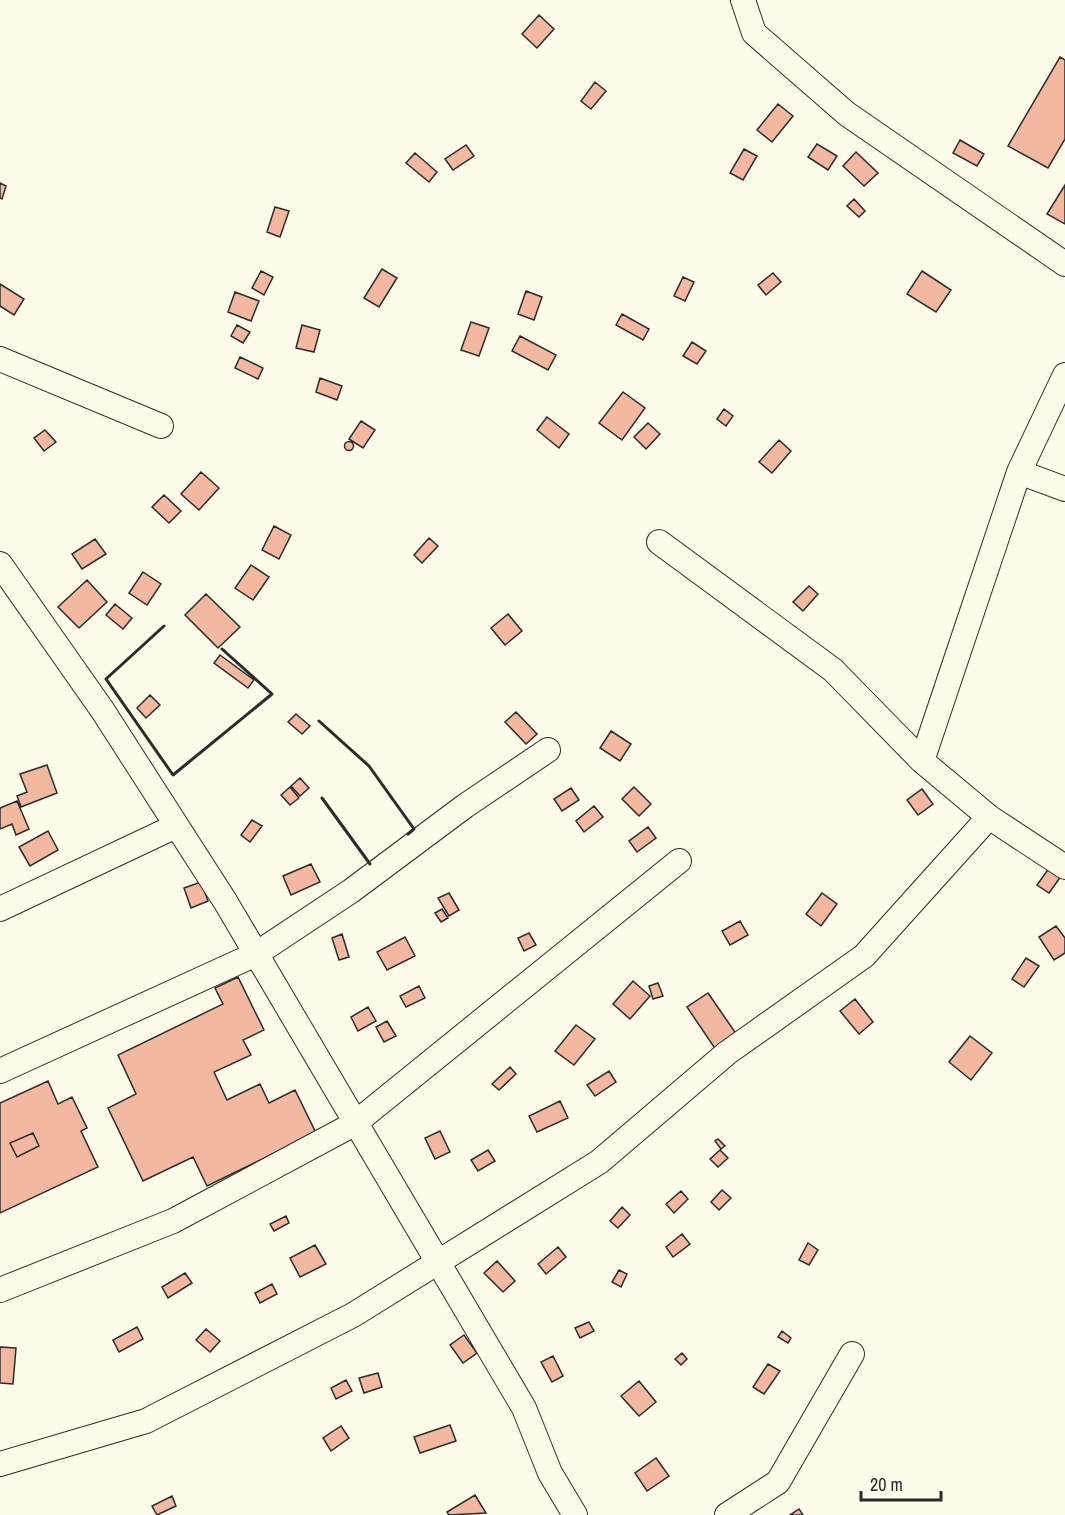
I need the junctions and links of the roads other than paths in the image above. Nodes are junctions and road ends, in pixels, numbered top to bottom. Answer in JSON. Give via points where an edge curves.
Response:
{"nodes":[{"id":1,"x":743,"y":0,"type":"edge"},
{"id":2,"x":1065,"y":264,"type":"edge"},
{"id":3,"x":0,"y":359,"type":"edge"},
{"id":4,"x":1065,"y":375,"type":"edge"},
{"id":5,"x":161,"y":426,"type":"dead end"},
{"id":6,"x":1019,"y":472,"type":"junction"},
{"id":7,"x":1065,"y":489,"type":"edge"},
{"id":8,"x":659,"y":542,"type":"dead end"},
{"id":9,"x":0,"y":564,"type":"edge"},
{"id":10,"x":548,"y":750,"type":"dead end"},
{"id":11,"x":922,"y":761,"type":"junction"},
{"id":12,"x":989,"y":817,"type":"junction"},
{"id":13,"x":176,"y":826,"type":"junction"},
{"id":14,"x":679,"y":861,"type":"dead end"},
{"id":15,"x":1065,"y":867,"type":"edge"},
{"id":16,"x":0,"y":909,"type":"edge"},
{"id":17,"x":256,"y":954,"type":"junction"},
{"id":18,"x":0,"y":1071,"type":"edge"},
{"id":19,"x":354,"y":1124,"type":"junction"},
{"id":20,"x":440,"y":1263,"type":"junction"},
{"id":21,"x":0,"y":1290,"type":"edge"},
{"id":22,"x":852,"y":1354,"type":"dead end"},
{"id":23,"x":0,"y":1464,"type":"edge"},
{"id":24,"x":575,"y":1515,"type":"edge"},
{"id":25,"x":727,"y":1515,"type":"edge"}],
"edges":[{"from":1,"to":2,"type":"street","via":[[754,33],[847,114]]},
{"from":3,"to":5,"type":"street"},
{"from":4,"to":6,"type":"street"},
{"from":6,"to":7,"type":"street"},
{"from":6,"to":11,"type":"street"},
{"from":8,"to":11,"type":"street","via":[[833,670]]},
{"from":9,"to":13,"type":"street","via":[[103,711]]},
{"from":10,"to":17,"type":"street"},
{"from":11,"to":12,"type":"street"},
{"from":12,"to":15,"type":"street"},
{"from":12,"to":20,"type":"street","via":[[864,956],[727,1053],[599,1162]]},
{"from":13,"to":16,"type":"street"},
{"from":13,"to":17,"type":"street"},
{"from":14,"to":19,"type":"street"},
{"from":17,"to":18,"type":"street"},
{"from":17,"to":19,"type":"street"},
{"from":19,"to":20,"type":"street"},
{"from":19,"to":21,"type":"street","via":[[173,1221]]},
{"from":20,"to":23,"type":"street","via":[[353,1315],[146,1421]]},
{"from":20,"to":24,"type":"street","via":[[524,1408],[550,1473]]},
{"from":22,"to":25,"type":"street","via":[[778,1482]]}]}
